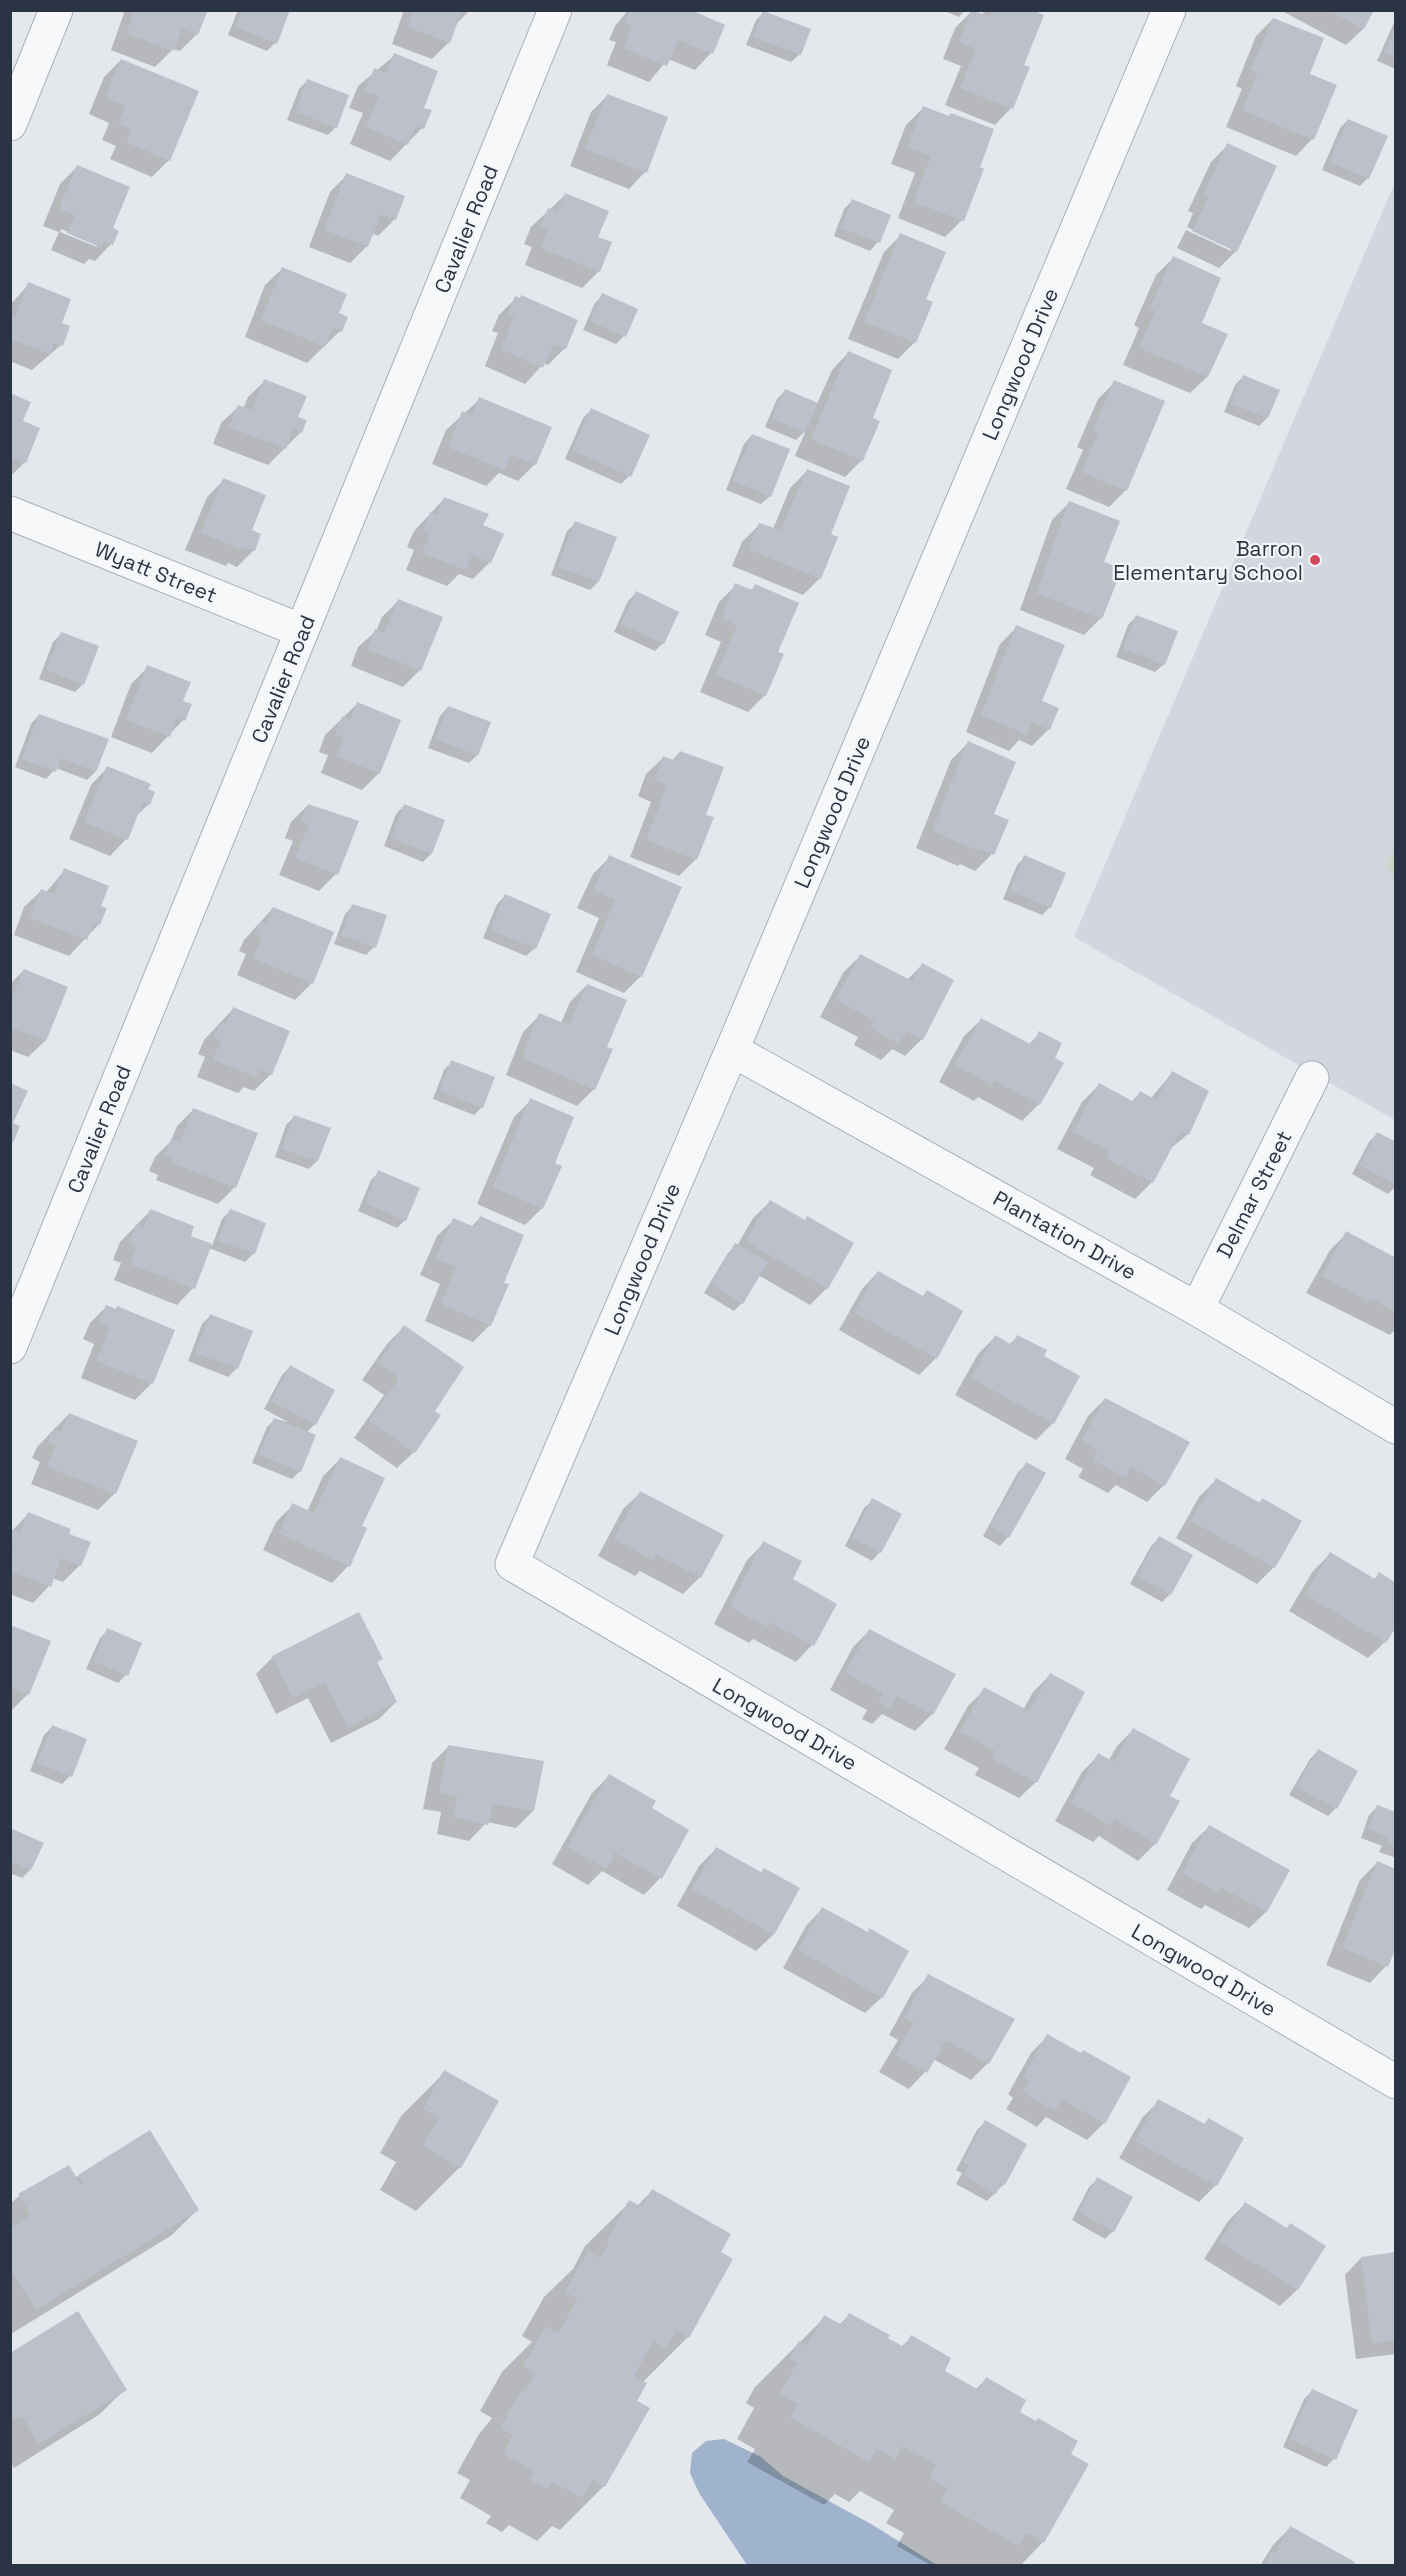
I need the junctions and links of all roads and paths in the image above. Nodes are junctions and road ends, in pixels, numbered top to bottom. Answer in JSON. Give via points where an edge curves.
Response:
{"nodes":[{"id":1,"x":56,"y":10,"type":"edge"},
{"id":2,"x":555,"y":10,"type":"edge"},
{"id":3,"x":1169,"y":10,"type":"edge"},
{"id":4,"x":10,"y":124,"type":"edge"},
{"id":5,"x":10,"y":513,"type":"edge"},
{"id":6,"x":302,"y":631,"type":"junction"},
{"id":7,"x":732,"y":1050,"type":"junction"},
{"id":8,"x":1312,"y":1078,"type":"dead end"},
{"id":9,"x":1197,"y":1309,"type":"junction"},
{"id":10,"x":10,"y":1347,"type":"edge"},
{"id":11,"x":1395,"y":1427,"type":"edge"},
{"id":12,"x":1395,"y":2082,"type":"edge"}],
"edges":[{"from":1,"to":4,"type":"street"},
{"from":2,"to":6,"type":"street","name":"Cavalier Road"},
{"from":3,"to":7,"type":"street","name":"Longwood Drive"},
{"from":5,"to":6,"type":"street","name":"Wyatt Street"},
{"from":6,"to":10,"type":"street","name":"Cavalier Road"},
{"from":7,"to":9,"type":"street","name":"Plantation Drive"},
{"from":7,"to":12,"type":"street","name":"Longwood Drive","via":[[512,1564]]},
{"from":8,"to":9,"type":"street","name":"Delmar Street"},
{"from":9,"to":11,"type":"street","name":"Plantation Drive"}]}
